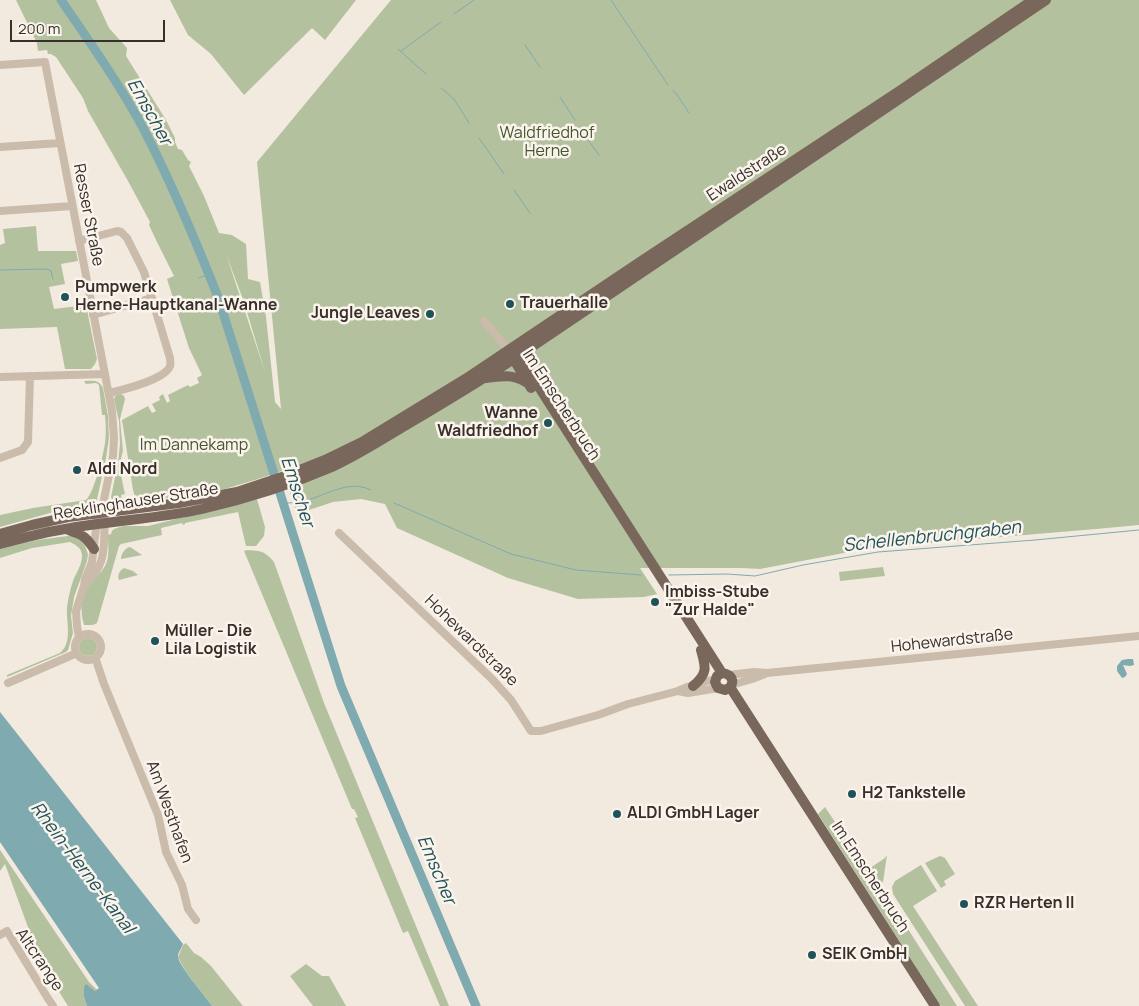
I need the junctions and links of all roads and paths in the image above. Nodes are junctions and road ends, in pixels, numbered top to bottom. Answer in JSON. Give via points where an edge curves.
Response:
{"nodes":[{"id":1,"x":1033,"y":0,"type":"edge"},
{"id":2,"x":1046,"y":0,"type":"edge"},
{"id":3,"x":0,"y":65,"type":"edge"},
{"id":4,"x":60,"y":142,"type":"junction"},
{"id":5,"x":0,"y":147,"type":"edge"},
{"id":6,"x":72,"y":206,"type":"junction"},
{"id":7,"x":0,"y":211,"type":"edge"},
{"id":8,"x":79,"y":241,"type":"junction"},
{"id":9,"x":152,"y":298,"type":"junction"},
{"id":10,"x":93,"y":315,"type":"junction"},
{"id":11,"x":484,"y":321,"type":"dead end"},
{"id":12,"x":513,"y":355,"type":"junction"},
{"id":13,"x":105,"y":374,"type":"junction"},
{"id":14,"x":30,"y":376,"type":"junction"},
{"id":15,"x":0,"y":377,"type":"edge"},
{"id":16,"x":484,"y":378,"type":"junction"},
{"id":17,"x":527,"y":382,"type":"junction"},
{"id":18,"x":108,"y":393,"type":"junction"},
{"id":19,"x":0,"y":458,"type":"edge"},
{"id":20,"x":287,"y":480,"type":"junction"},
{"id":21,"x":102,"y":515,"type":"junction"},
{"id":22,"x":66,"y":529,"type":"junction"},
{"id":23,"x":339,"y":533,"type":"dead end"},
{"id":24,"x":0,"y":534,"type":"edge"},
{"id":25,"x":0,"y":544,"type":"edge"},
{"id":26,"x":94,"y":549,"type":"junction"},
{"id":27,"x":84,"y":586,"type":"junction"},
{"id":28,"x":82,"y":635,"type":"junction"},
{"id":29,"x":1139,"y":636,"type":"edge"},
{"id":30,"x":701,"y":650,"type":"junction"},
{"id":31,"x":76,"y":653,"type":"junction"},
{"id":32,"x":92,"y":658,"type":"junction"},
{"id":33,"x":724,"y":682,"type":"junction"},
{"id":34,"x":8,"y":683,"type":"dead end"},
{"id":35,"x":693,"y":686,"type":"junction"},
{"id":36,"x":678,"y":691,"type":"junction"},
{"id":37,"x":809,"y":816,"type":"junction"},
{"id":38,"x":196,"y":920,"type":"dead end"},
{"id":39,"x":0,"y":935,"type":"edge"},
{"id":40,"x":53,"y":1006,"type":"edge"},
{"id":41,"x":928,"y":1006,"type":"edge"},
{"id":42,"x":935,"y":1006,"type":"edge"}],
"edges":[{"from":1,"to":12,"type":"main road","name":"Ewaldstraße"},
{"from":2,"to":12,"type":"main road","name":"Ewaldstraße"},
{"from":3,"to":4,"type":"street","name":"Resser Straße","via":[[45,62]]},
{"from":4,"to":5,"type":"street"},
{"from":4,"to":6,"type":"street","name":"Resser Straße"},
{"from":6,"to":7,"type":"street"},
{"from":6,"to":8,"type":"street","name":"Resser Straße"},
{"from":8,"to":9,"type":"street","via":[[113,231],[123,234],[132,245]]},
{"from":8,"to":10,"type":"street","name":"Resser Straße"},
{"from":9,"to":10,"type":"street"},
{"from":9,"to":18,"type":"street","via":[[170,366],[165,374]]},
{"from":10,"to":13,"type":"street","name":"Resser Straße"},
{"from":11,"to":12,"type":"street"},
{"from":12,"to":16,"type":"main road","name":"Recklinghauser Straße"},
{"from":12,"to":17,"type":"main road","name":"Im Emscherbruch"},
{"from":12,"to":20,"type":"main road","name":"Recklinghauser Straße","via":[[362,442]]},
{"from":12,"to":33,"type":"main road","name":"Im Emscherbruch"},
{"from":13,"to":14,"type":"street"},
{"from":13,"to":18,"type":"street","name":"Resser Straße"},
{"from":14,"to":15,"type":"street"},
{"from":14,"to":19,"type":"street","via":[[28,442],[22,450]]},
{"from":16,"to":17,"type":"main road","via":[[516,376]]},
{"from":16,"to":20,"type":"main road","name":"Recklinghauser Straße","via":[[369,448],[333,466]]},
{"from":17,"to":30,"type":"main road","name":"Im Emscherbruch"},
{"from":18,"to":21,"type":"street","name":"Resser Straße","via":[[114,438]]},
{"from":20,"to":21,"type":"main road","name":"Recklinghauser Straße","via":[[266,487]]},
{"from":21,"to":22,"type":"main road","name":"Recklinghauser Straße"},
{"from":21,"to":24,"type":"main road","name":"Recklinghauser Straße","via":[[48,521]]},
{"from":21,"to":26,"type":"street"},
{"from":21,"to":27,"type":"street","via":[[103,558]]},
{"from":22,"to":25,"type":"main road","name":"Recklinghauser Straße"},
{"from":22,"to":26,"type":"main road","via":[[86,538]]},
{"from":23,"to":36,"type":"street","name":"Hohewardstraße","via":[[492,679],[511,700],[531,731],[541,731]]},
{"from":26,"to":27,"type":"street"},
{"from":27,"to":28,"type":"street","via":[[78,606]]},
{"from":28,"to":31,"type":"street","via":[[75,644]]},
{"from":28,"to":32,"type":"street","name":"Am Westhafen","via":[[95,636],[100,643],[100,651]]},
{"from":29,"to":33,"type":"street","name":"Hohewardstraße","via":[[754,672]]},
{"from":30,"to":33,"type":"main road","name":"Im Emscherbruch"},
{"from":30,"to":35,"type":"main road","via":[[704,674]]},
{"from":31,"to":32,"type":"street","via":[[82,658]]},
{"from":31,"to":34,"type":"street"},
{"from":32,"to":38,"type":"street","name":"Am Westhafen","via":[[158,815],[166,852],[182,885],[188,909]]},
{"from":33,"to":35,"type":"street","name":"Hohewardstraße"},
{"from":33,"to":36,"type":"street","name":"Hohewardstraße","via":[[688,693]]},
{"from":33,"to":37,"type":"main road","name":"Im Emscherbruch"},
{"from":35,"to":36,"type":"street","name":"Hohewardstraße"},
{"from":37,"to":41,"type":"main road","name":"Im Emscherbruch"},
{"from":37,"to":42,"type":"main road","name":"Im Emscherbruch"},
{"from":39,"to":40,"type":"street","name":"Altcrange","via":[[7,931]]}]}
